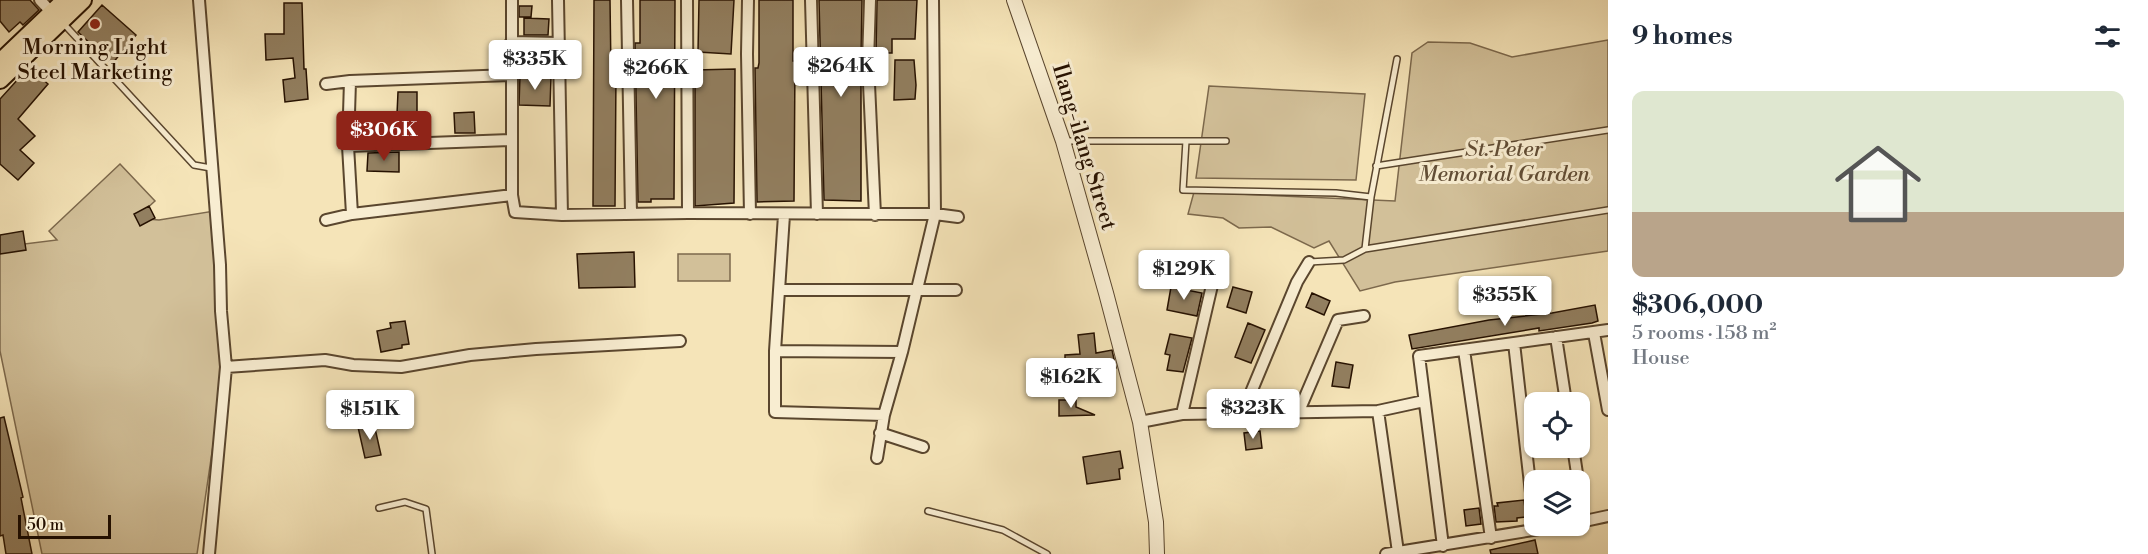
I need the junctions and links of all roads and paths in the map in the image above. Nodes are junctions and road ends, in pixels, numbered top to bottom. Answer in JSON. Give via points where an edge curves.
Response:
{"nodes":[{"id":1,"x":40,"y":0,"type":"edge"},
{"id":2,"x":65,"y":0,"type":"edge"},
{"id":3,"x":83,"y":0,"type":"edge"},
{"id":4,"x":199,"y":0,"type":"edge"},
{"id":5,"x":512,"y":0,"type":"edge"},
{"id":6,"x":558,"y":0,"type":"edge"},
{"id":7,"x":627,"y":0,"type":"edge"},
{"id":8,"x":687,"y":0,"type":"edge"},
{"id":9,"x":748,"y":0,"type":"edge"},
{"id":10,"x":811,"y":0,"type":"edge"},
{"id":11,"x":870,"y":0,"type":"edge"},
{"id":12,"x":933,"y":0,"type":"edge"},
{"id":13,"x":1014,"y":0,"type":"edge"},
{"id":14,"x":57,"y":17,"type":"junction"},
{"id":15,"x":511,"y":42,"type":"junction"},
{"id":16,"x":558,"y":43,"type":"junction"},
{"id":17,"x":1397,"y":59,"type":"dead end"},
{"id":18,"x":0,"y":62,"type":"edge"},
{"id":19,"x":512,"y":75,"type":"junction"},
{"id":20,"x":0,"y":80,"type":"edge"},
{"id":21,"x":350,"y":81,"type":"junction"},
{"id":22,"x":327,"y":84,"type":"dead end"},
{"id":23,"x":1608,"y":130,"type":"edge"},
{"id":24,"x":512,"y":140,"type":"junction"},
{"id":25,"x":1063,"y":141,"type":"junction"},
{"id":26,"x":1186,"y":141,"type":"junction"},
{"id":27,"x":1226,"y":141,"type":"dead end"},
{"id":28,"x":348,"y":146,"type":"junction"},
{"id":29,"x":1376,"y":166,"type":"junction"},
{"id":30,"x":211,"y":168,"type":"junction"},
{"id":31,"x":512,"y":195,"type":"junction"},
{"id":32,"x":1371,"y":197,"type":"junction"},
{"id":33,"x":1608,"y":210,"type":"edge"},
{"id":34,"x":631,"y":213,"type":"junction"},
{"id":35,"x":688,"y":213,"type":"junction"},
{"id":36,"x":351,"y":214,"type":"junction"},
{"id":37,"x":750,"y":214,"type":"junction"},
{"id":38,"x":817,"y":214,"type":"junction"},
{"id":39,"x":935,"y":214,"type":"junction"},
{"id":40,"x":562,"y":215,"type":"junction"},
{"id":41,"x":784,"y":215,"type":"junction"},
{"id":42,"x":875,"y":215,"type":"junction"},
{"id":43,"x":958,"y":217,"type":"dead end"},
{"id":44,"x":326,"y":220,"type":"dead end"},
{"id":45,"x":1365,"y":249,"type":"junction"},
{"id":46,"x":1309,"y":262,"type":"joint"},
{"id":47,"x":1213,"y":281,"type":"dead end"},
{"id":48,"x":780,"y":290,"type":"junction"},
{"id":49,"x":917,"y":290,"type":"junction"},
{"id":50,"x":956,"y":290,"type":"dead end"},
{"id":51,"x":1364,"y":316,"type":"dead end"},
{"id":52,"x":1608,"y":330,"type":"edge"},
{"id":53,"x":1594,"y":333,"type":"junction"},
{"id":54,"x":1556,"y":337,"type":"junction"},
{"id":55,"x":680,"y":341,"type":"dead end"},
{"id":56,"x":1514,"y":343,"type":"junction"},
{"id":57,"x":1464,"y":350,"type":"junction"},
{"id":58,"x":775,"y":351,"type":"junction"},
{"id":59,"x":902,"y":352,"type":"junction"},
{"id":60,"x":226,"y":367,"type":"junction"},
{"id":61,"x":1564,"y":392,"type":"edge"},
{"id":62,"x":1424,"y":401,"type":"junction"},
{"id":63,"x":1608,"y":410,"type":"edge"},
{"id":64,"x":1299,"y":411,"type":"junction"},
{"id":65,"x":1378,"y":411,"type":"junction"},
{"id":66,"x":1182,"y":414,"type":"junction"},
{"id":67,"x":1242,"y":414,"type":"junction"},
{"id":68,"x":884,"y":415,"type":"junction"},
{"id":69,"x":1140,"y":422,"type":"junction"},
{"id":70,"x":880,"y":433,"type":"junction"},
{"id":71,"x":923,"y":447,"type":"dead end"},
{"id":72,"x":877,"y":458,"type":"dead end"},
{"id":73,"x":1529,"y":470,"type":"edge"},
{"id":74,"x":379,"y":508,"type":"dead end"},
{"id":75,"x":928,"y":511,"type":"dead end"},
{"id":76,"x":1608,"y":516,"type":"edge"},
{"id":77,"x":1590,"y":520,"type":"edge"},
{"id":78,"x":1524,"y":528,"type":"edge"},
{"id":79,"x":1491,"y":538,"type":"junction"},
{"id":80,"x":1443,"y":546,"type":"junction"},
{"id":81,"x":1398,"y":552,"type":"junction"},
{"id":82,"x":209,"y":554,"type":"edge"},
{"id":83,"x":432,"y":554,"type":"edge"},
{"id":84,"x":1047,"y":554,"type":"edge"},
{"id":85,"x":1157,"y":554,"type":"edge"},
{"id":86,"x":1386,"y":554,"type":"edge"}],
"edges":[{"from":1,"to":14,"type":"street"},
{"from":2,"to":14,"type":"highway"},
{"from":3,"to":14,"type":"highway"},
{"from":4,"to":30,"type":"street"},
{"from":5,"to":15,"type":"street"},
{"from":6,"to":16,"type":"street"},
{"from":7,"to":34,"type":"street"},
{"from":8,"to":35,"type":"street"},
{"from":9,"to":37,"type":"street"},
{"from":10,"to":38,"type":"street"},
{"from":11,"to":42,"type":"street","via":[[868,62]]},
{"from":12,"to":39,"type":"street"},
{"from":13,"to":25,"type":"street","name":"Ilang-ilang Street"},
{"from":14,"to":18,"type":"highway"},
{"from":14,"to":20,"type":"highway"},
{"from":14,"to":30,"type":"lane","via":[[194,165]]},
{"from":15,"to":16,"type":"street"},
{"from":15,"to":19,"type":"street"},
{"from":16,"to":40,"type":"street"},
{"from":17,"to":29,"type":"lane"},
{"from":19,"to":21,"type":"street"},
{"from":19,"to":24,"type":"street"},
{"from":21,"to":22,"type":"street"},
{"from":21,"to":28,"type":"street"},
{"from":23,"to":29,"type":"lane"},
{"from":24,"to":28,"type":"street"},
{"from":24,"to":31,"type":"street"},
{"from":25,"to":26,"type":"lane"},
{"from":25,"to":69,"type":"street","name":"Ilang-ilang Street"},
{"from":26,"to":27,"type":"lane"},
{"from":26,"to":32,"type":"lane","via":[[1183,190]]},
{"from":28,"to":36,"type":"street"},
{"from":29,"to":32,"type":"lane"},
{"from":30,"to":60,"type":"street"},
{"from":31,"to":36,"type":"street"},
{"from":31,"to":40,"type":"street","via":[[515,212]]},
{"from":32,"to":45,"type":"lane"},
{"from":33,"to":45,"type":"lane"},
{"from":34,"to":35,"type":"street"},
{"from":34,"to":40,"type":"street"},
{"from":35,"to":37,"type":"street"},
{"from":36,"to":44,"type":"street"},
{"from":37,"to":41,"type":"street"},
{"from":38,"to":41,"type":"street"},
{"from":38,"to":42,"type":"street"},
{"from":39,"to":42,"type":"street"},
{"from":39,"to":43,"type":"street"},
{"from":39,"to":49,"type":"street"},
{"from":41,"to":48,"type":"street"},
{"from":45,"to":46,"type":"lane","via":[[1344,260]]},
{"from":46,"to":67,"type":"street"},
{"from":47,"to":66,"type":"street"},
{"from":48,"to":49,"type":"street"},
{"from":48,"to":58,"type":"street"},
{"from":49,"to":50,"type":"street"},
{"from":49,"to":59,"type":"street"},
{"from":51,"to":64,"type":"street","via":[[1338,320]]},
{"from":52,"to":53,"type":"street"},
{"from":53,"to":54,"type":"street"},
{"from":53,"to":63,"type":"street"},
{"from":54,"to":56,"type":"street"},
{"from":54,"to":61,"type":"street"},
{"from":55,"to":60,"type":"street","via":[[536,349],[401,366],[325,360]]},
{"from":56,"to":57,"type":"street"},
{"from":56,"to":73,"type":"street"},
{"from":57,"to":62,"type":"street","via":[[1419,356]]},
{"from":57,"to":79,"type":"street"},
{"from":58,"to":59,"type":"street"},
{"from":58,"to":68,"type":"street","via":[[775,412]]},
{"from":59,"to":68,"type":"street"},
{"from":60,"to":82,"type":"street"},
{"from":62,"to":65,"type":"street"},
{"from":62,"to":80,"type":"street"},
{"from":64,"to":65,"type":"street"},
{"from":64,"to":67,"type":"street"},
{"from":65,"to":81,"type":"street"},
{"from":66,"to":67,"type":"street"},
{"from":66,"to":69,"type":"street"},
{"from":68,"to":70,"type":"street"},
{"from":69,"to":85,"type":"street","name":"Ilang-ilang Street","via":[[1156,522]]},
{"from":70,"to":71,"type":"street"},
{"from":70,"to":72,"type":"street"},
{"from":74,"to":83,"type":"lane","via":[[405,502],[426,509]]},
{"from":75,"to":84,"type":"lane","via":[[1003,530]]},
{"from":76,"to":77,"type":"street"},
{"from":78,"to":79,"type":"street"},
{"from":79,"to":80,"type":"street"},
{"from":80,"to":81,"type":"street"},
{"from":81,"to":86,"type":"street"}]}
